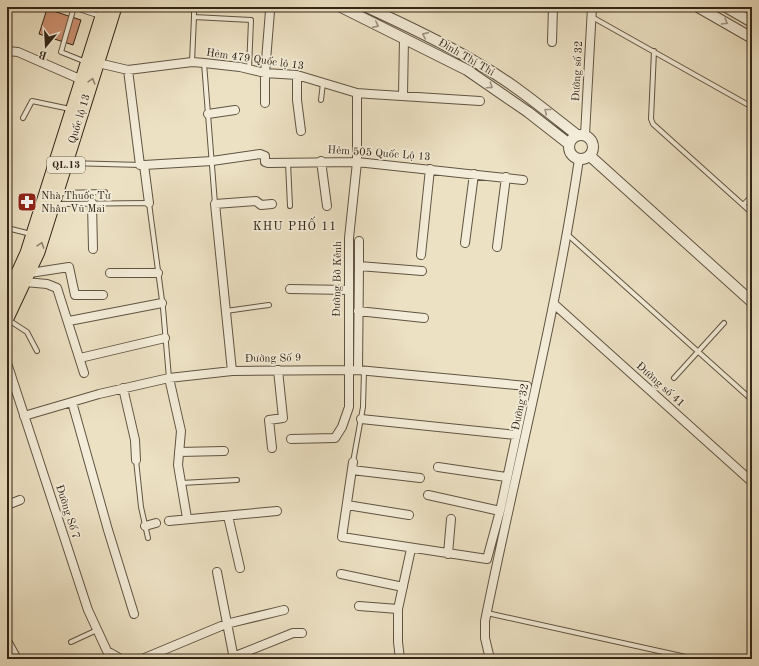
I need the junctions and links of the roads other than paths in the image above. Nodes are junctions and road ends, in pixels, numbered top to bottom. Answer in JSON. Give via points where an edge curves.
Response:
{"nodes":[{"id":1,"x":73,"y":7,"type":"edge"},
{"id":2,"x":115,"y":7,"type":"edge"},
{"id":3,"x":194,"y":7,"type":"edge"},
{"id":4,"x":341,"y":7,"type":"edge"},
{"id":5,"x":367,"y":7,"type":"edge"},
{"id":6,"x":553,"y":7,"type":"edge"},
{"id":7,"x":592,"y":7,"type":"edge"},
{"id":8,"x":698,"y":7,"type":"edge"},
{"id":9,"x":726,"y":7,"type":"edge"},
{"id":10,"x":270,"y":11,"type":"dead end"},
{"id":11,"x":104,"y":12,"type":"edge"},
{"id":12,"x":194,"y":17,"type":"junction"},
{"id":13,"x":592,"y":17,"type":"junction"},
{"id":14,"x":752,"y":22,"type":"edge"},
{"id":15,"x":404,"y":38,"type":"junction"},
{"id":16,"x":752,"y":38,"type":"edge"},
{"id":17,"x":552,"y":42,"type":"dead end"},
{"id":18,"x":7,"y":51,"type":"edge"},
{"id":19,"x":654,"y":52,"type":"junction"},
{"id":20,"x":192,"y":62,"type":"junction"},
{"id":21,"x":93,"y":63,"type":"junction"},
{"id":22,"x":204,"y":63,"type":"junction"},
{"id":23,"x":249,"y":69,"type":"junction"},
{"id":24,"x":128,"y":70,"type":"junction"},
{"id":25,"x":265,"y":73,"type":"junction"},
{"id":26,"x":297,"y":75,"type":"junction"},
{"id":27,"x":82,"y":80,"type":"junction"},
{"id":28,"x":323,"y":83,"type":"junction"},
{"id":29,"x":357,"y":93,"type":"junction"},
{"id":30,"x":403,"y":95,"type":"junction"},
{"id":31,"x":321,"y":100,"type":"dead end"},
{"id":32,"x":480,"y":101,"type":"dead end"},
{"id":33,"x":265,"y":103,"type":"dead end"},
{"id":34,"x":752,"y":107,"type":"edge"},
{"id":35,"x":72,"y":110,"type":"junction"},
{"id":36,"x":235,"y":110,"type":"dead end"},
{"id":37,"x":208,"y":114,"type":"junction"},
{"id":38,"x":23,"y":118,"type":"dead end"},
{"id":39,"x":301,"y":131,"type":"dead end"},
{"id":40,"x":581,"y":135,"type":"junction"},
{"id":41,"x":569,"y":144,"type":"junction"},
{"id":42,"x":590,"y":156,"type":"junction"},
{"id":43,"x":579,"y":160,"type":"junction"},
{"id":44,"x":212,"y":161,"type":"junction"},
{"id":45,"x":67,"y":162,"type":"junction"},
{"id":46,"x":321,"y":162,"type":"junction"},
{"id":47,"x":356,"y":162,"type":"junction"},
{"id":48,"x":288,"y":163,"type":"junction"},
{"id":49,"x":142,"y":165,"type":"junction"},
{"id":50,"x":430,"y":169,"type":"junction"},
{"id":51,"x":474,"y":174,"type":"junction"},
{"id":52,"x":506,"y":177,"type":"junction"},
{"id":53,"x":523,"y":180,"type":"dead end"},
{"id":54,"x":105,"y":192,"type":"dead end"},
{"id":55,"x":752,"y":196,"type":"edge"},
{"id":56,"x":56,"y":198,"type":"junction"},
{"id":57,"x":92,"y":203,"type":"junction"},
{"id":58,"x":149,"y":203,"type":"junction"},
{"id":59,"x":215,"y":204,"type":"junction"},
{"id":60,"x":272,"y":204,"type":"dead end"},
{"id":61,"x":744,"y":205,"type":"junction"},
{"id":62,"x":290,"y":206,"type":"dead end"},
{"id":63,"x":327,"y":206,"type":"dead end"},
{"id":64,"x":752,"y":213,"type":"edge"},
{"id":65,"x":7,"y":228,"type":"edge"},
{"id":66,"x":33,"y":234,"type":"junction"},
{"id":67,"x":568,"y":235,"type":"junction"},
{"id":68,"x":359,"y":241,"type":"dead end"},
{"id":69,"x":464,"y":243,"type":"dead end"},
{"id":70,"x":497,"y":247,"type":"dead end"},
{"id":71,"x":93,"y":250,"type":"dead end"},
{"id":72,"x":421,"y":255,"type":"dead end"},
{"id":73,"x":359,"y":266,"type":"junction"},
{"id":74,"x":422,"y":271,"type":"dead end"},
{"id":75,"x":110,"y":273,"type":"dead end"},
{"id":76,"x":158,"y":273,"type":"junction"},
{"id":77,"x":28,"y":278,"type":"junction"},
{"id":78,"x":290,"y":289,"type":"dead end"},
{"id":79,"x":348,"y":290,"type":"junction"},
{"id":80,"x":102,"y":295,"type":"dead end"},
{"id":81,"x":7,"y":297,"type":"edge"},
{"id":82,"x":750,"y":297,"type":"edge"},
{"id":83,"x":162,"y":303,"type":"junction"},
{"id":84,"x":554,"y":304,"type":"junction"},
{"id":85,"x":269,"y":305,"type":"dead end"},
{"id":86,"x":226,"y":310,"type":"junction"},
{"id":87,"x":358,"y":311,"type":"junction"},
{"id":88,"x":424,"y":318,"type":"dead end"},
{"id":89,"x":7,"y":319,"type":"edge"},
{"id":90,"x":69,"y":321,"type":"junction"},
{"id":91,"x":724,"y":323,"type":"dead end"},
{"id":92,"x":165,"y":338,"type":"junction"},
{"id":93,"x":37,"y":351,"type":"dead end"},
{"id":94,"x":699,"y":352,"type":"junction"},
{"id":95,"x":80,"y":358,"type":"junction"},
{"id":96,"x":7,"y":363,"type":"edge"},
{"id":97,"x":278,"y":370,"type":"junction"},
{"id":98,"x":348,"y":370,"type":"junction"},
{"id":99,"x":361,"y":370,"type":"junction"},
{"id":100,"x":232,"y":371,"type":"junction"},
{"id":101,"x":84,"y":373,"type":"dead end"},
{"id":102,"x":168,"y":378,"type":"junction"},
{"id":103,"x":674,"y":378,"type":"dead end"},
{"id":104,"x":124,"y":388,"type":"junction"},
{"id":105,"x":752,"y":400,"type":"edge"},
{"id":106,"x":72,"y":402,"type":"junction"},
{"id":107,"x":24,"y":416,"type":"junction"},
{"id":108,"x":361,"y":419,"type":"junction"},
{"id":109,"x":516,"y":435,"type":"junction"},
{"id":110,"x":291,"y":439,"type":"dead end"},
{"id":111,"x":272,"y":448,"type":"dead end"},
{"id":112,"x":224,"y":451,"type":"dead end"},
{"id":113,"x":179,"y":452,"type":"junction"},
{"id":114,"x":136,"y":460,"type":"joint"},
{"id":115,"x":353,"y":466,"type":"junction"},
{"id":116,"x":438,"y":467,"type":"dead end"},
{"id":117,"x":506,"y":477,"type":"junction"},
{"id":118,"x":420,"y":478,"type":"dead end"},
{"id":119,"x":237,"y":480,"type":"dead end"},
{"id":120,"x":181,"y":482,"type":"junction"},
{"id":121,"x":752,"y":482,"type":"edge"},
{"id":122,"x":428,"y":495,"type":"dead end"},
{"id":123,"x":20,"y":500,"type":"dead end"},
{"id":124,"x":347,"y":505,"type":"junction"},
{"id":125,"x":7,"y":506,"type":"edge"},
{"id":126,"x":277,"y":511,"type":"dead end"},
{"id":127,"x":500,"y":511,"type":"junction"},
{"id":128,"x":409,"y":515,"type":"dead end"},
{"id":129,"x":228,"y":516,"type":"junction"},
{"id":130,"x":187,"y":518,"type":"junction"},
{"id":131,"x":451,"y":519,"type":"dead end"},
{"id":132,"x":169,"y":521,"type":"dead end"},
{"id":133,"x":156,"y":523,"type":"dead end"},
{"id":134,"x":145,"y":526,"type":"junction"},
{"id":135,"x":148,"y":538,"type":"dead end"},
{"id":136,"x":411,"y":549,"type":"junction"},
{"id":137,"x":448,"y":554,"type":"junction"},
{"id":138,"x":240,"y":568,"type":"dead end"},
{"id":139,"x":217,"y":572,"type":"dead end"},
{"id":140,"x":341,"y":574,"type":"dead end"},
{"id":141,"x":403,"y":587,"type":"junction"},
{"id":142,"x":359,"y":606,"type":"dead end"},
{"id":143,"x":398,"y":609,"type":"junction"},
{"id":144,"x":284,"y":610,"type":"dead end"},
{"id":145,"x":487,"y":613,"type":"junction"},
{"id":146,"x":134,"y":614,"type":"dead end"},
{"id":147,"x":226,"y":624,"type":"junction"},
{"id":148,"x":97,"y":630,"type":"junction"},
{"id":149,"x":302,"y":633,"type":"dead end"},
{"id":150,"x":7,"y":641,"type":"edge"},
{"id":151,"x":72,"y":642,"type":"dead end"},
{"id":152,"x":234,"y":658,"type":"edge"},
{"id":153,"x":18,"y":659,"type":"edge"},
{"id":154,"x":121,"y":659,"type":"edge"},
{"id":155,"x":142,"y":659,"type":"edge"},
{"id":156,"x":400,"y":659,"type":"edge"},
{"id":157,"x":490,"y":659,"type":"edge"},
{"id":158,"x":695,"y":659,"type":"edge"}],
"edges":[{"from":1,"to":11,"type":"lane"},
{"from":1,"to":21,"type":"lane","via":[[61,52]]},
{"from":2,"to":21,"type":"highway","name":"Quốc lộ 13","number":"QL.13"},
{"from":3,"to":12,"type":"lane"},
{"from":4,"to":15,"type":"street","name":"Đinh Thị Thi","one_way":true},
{"from":40,"to":5,"type":"street","name":"Đinh Thị Thi","one_way":true,"via":[[479,64]]},
{"from":6,"to":17,"type":"street"},
{"from":7,"to":13,"type":"street","name":"Đường số 32"},
{"from":8,"to":16,"type":"street","one_way":true},
{"from":9,"to":14,"type":"street"},
{"from":10,"to":25,"type":"street"},
{"from":11,"to":21,"type":"highway","name":"Quốc lộ 13","number":"QL.13"},
{"from":12,"to":20,"type":"lane"},
{"from":12,"to":23,"type":"lane","via":[[251,20]]},
{"from":13,"to":19,"type":"lane"},
{"from":13,"to":40,"type":"street","name":"Đường số 32"},
{"from":15,"to":30,"type":"street"},
{"from":15,"to":41,"type":"street","name":"Đinh Thị Thi","one_way":true,"via":[[491,86]]},
{"from":18,"to":27,"type":"street","via":[[18,52]]},
{"from":19,"to":34,"type":"lane"},
{"from":19,"to":61,"type":"lane","via":[[651,119],[653,124]]},
{"from":20,"to":22,"type":"street","name":"Hẻm 479 Quốc lộ 13"},
{"from":20,"to":24,"type":"street","name":"Hẻm 479 Quốc lộ 13"},
{"from":21,"to":24,"type":"street","name":"Hẻm 479 Quốc lộ 13"},
{"from":21,"to":27,"type":"highway","name":"Quốc lộ 13","number":"QL.13"},
{"from":45,"to":21,"type":"highway","name":"Quốc lộ 13","number":"QL.13","one_way":true},
{"from":22,"to":23,"type":"street","name":"Hẻm 479 Quốc lộ 13"},
{"from":22,"to":37,"type":"lane"},
{"from":23,"to":25,"type":"street","name":"Hẻm 479 Quốc lộ 13"},
{"from":24,"to":49,"type":"street"},
{"from":25,"to":26,"type":"street","name":"Hẻm 479 Quốc lộ 13"},
{"from":25,"to":33,"type":"street"},
{"from":26,"to":28,"type":"street","name":"Hẻm 479 Quốc lộ 13"},
{"from":26,"to":39,"type":"street"},
{"from":27,"to":35,"type":"highway","name":"Quốc lộ 13","number":"QL.13"},
{"from":28,"to":29,"type":"street","name":"Hẻm 479 Quốc lộ 13"},
{"from":28,"to":31,"type":"lane"},
{"from":29,"to":30,"type":"street","name":"Hẻm 479 Quốc lộ 13"},
{"from":29,"to":47,"type":"street","name":"Đường Bờ Kênh"},
{"from":30,"to":32,"type":"street","name":"Hẻm 479 Quốc lộ 13"},
{"from":35,"to":38,"type":"lane","via":[[32,101]]},
{"from":35,"to":66,"type":"highway","name":"Quốc lộ 13","number":"QL.13"},
{"from":36,"to":37,"type":"street"},
{"from":37,"to":44,"type":"lane"},
{"from":40,"to":41,"type":"street","via":[[573,137]]},
{"from":40,"to":42,"type":"street","via":[[592,141]]},
{"from":41,"to":43,"type":"street","via":[[570,153]]},
{"from":42,"to":43,"type":"street"},
{"from":42,"to":82,"type":"street"},
{"from":43,"to":67,"type":"street","name":"Đường 32"},
{"from":44,"to":48,"type":"street","name":"Hẻm 505 Quốc Lộ 13","via":[[260,154],[265,156],[267,163]]},
{"from":44,"to":49,"type":"street","name":"Hẻm 505 Quốc Lộ 13"},
{"from":44,"to":59,"type":"lane"},
{"from":45,"to":49,"type":"lane"},
{"from":45,"to":56,"type":"highway","name":"Quốc lộ 13","number":"QL.13"},
{"from":46,"to":47,"type":"street","name":"Hẻm 505 Quốc Lộ 13"},
{"from":46,"to":48,"type":"street","name":"Hẻm 505 Quốc Lộ 13"},
{"from":46,"to":63,"type":"street"},
{"from":47,"to":50,"type":"street","name":"Hẻm 505 Quốc Lộ 13"},
{"from":47,"to":79,"type":"street","name":"Đường Bờ Kênh","via":[[349,238]]},
{"from":48,"to":62,"type":"lane"},
{"from":49,"to":58,"type":"street"},
{"from":50,"to":51,"type":"street","name":"Hẻm 505 Quốc Lộ 13"},
{"from":50,"to":72,"type":"street"},
{"from":51,"to":52,"type":"street","name":"Hẻm 505 Quốc Lộ 13"},
{"from":51,"to":69,"type":"street"},
{"from":52,"to":53,"type":"street","name":"Hẻm 505 Quốc Lộ 13"},
{"from":52,"to":70,"type":"street"},
{"from":54,"to":56,"type":"lane"},
{"from":55,"to":61,"type":"lane"},
{"from":56,"to":57,"type":"lane"},
{"from":77,"to":56,"type":"highway","name":"Quốc lộ 13","number":"QL.13","one_way":true},
{"from":57,"to":58,"type":"lane"},
{"from":57,"to":71,"type":"street"},
{"from":58,"to":76,"type":"lane"},
{"from":59,"to":60,"type":"street","via":[[256,201],[261,205]]},
{"from":59,"to":86,"type":"street"},
{"from":61,"to":64,"type":"lane"},
{"from":65,"to":66,"type":"lane"},
{"from":66,"to":81,"type":"highway","name":"Quốc lộ 13","number":"QL.13"},
{"from":67,"to":84,"type":"street","name":"Đường 32"},
{"from":67,"to":94,"type":"lane"},
{"from":68,"to":73,"type":"street"},
{"from":73,"to":74,"type":"street"},
{"from":73,"to":87,"type":"street"},
{"from":75,"to":76,"type":"street"},
{"from":76,"to":83,"type":"lane"},
{"from":77,"to":80,"type":"street","via":[[69,267],[75,294]]},
{"from":77,"to":89,"type":"highway","name":"Quốc lộ 13","number":"QL.13"},
{"from":77,"to":90,"type":"street","via":[[57,288]]},
{"from":78,"to":79,"type":"street"},
{"from":79,"to":98,"type":"street","name":"Đường Bờ Kênh"},
{"from":83,"to":90,"type":"street"},
{"from":83,"to":92,"type":"lane"},
{"from":84,"to":121,"type":"street","name":"Đường số 41"},
{"from":84,"to":145,"type":"street","name":"Đường 32"},
{"from":85,"to":86,"type":"lane"},
{"from":86,"to":100,"type":"street"},
{"from":87,"to":88,"type":"street"},
{"from":87,"to":99,"type":"street"},
{"from":89,"to":93,"type":"lane","via":[[27,332]]},
{"from":90,"to":95,"type":"street"},
{"from":91,"to":94,"type":"lane"},
{"from":92,"to":95,"type":"street"},
{"from":92,"to":102,"type":"lane"},
{"from":94,"to":103,"type":"lane"},
{"from":94,"to":105,"type":"lane"},
{"from":95,"to":101,"type":"street"},
{"from":96,"to":107,"type":"street","name":"Đường Số 7"},
{"from":97,"to":98,"type":"street","name":"Đường Số 9"},
{"from":97,"to":100,"type":"street","name":"Đường Số 9"},
{"from":97,"to":111,"type":"street","via":[[283,418],[269,420]]},
{"from":98,"to":99,"type":"street","name":"Đường Số 9"},
{"from":98,"to":110,"type":"street","name":"Đường Bờ Kênh","via":[[349,407],[337,436],[331,439]]},
{"from":99,"to":108,"type":"lane","via":[[365,388]]},
{"from":99,"to":109,"type":"street","name":"Đường Số 9","via":[[527,386]]},
{"from":100,"to":102,"type":"street","name":"Đường Số 9"},
{"from":102,"to":104,"type":"street","name":"Đường Số 9"},
{"from":102,"to":113,"type":"street","via":[[181,432]]},
{"from":104,"to":106,"type":"street","name":"Đường Số 9"},
{"from":104,"to":114,"type":"street","via":[[135,440]]},
{"from":106,"to":107,"type":"street","name":"Đường Số 9"},
{"from":106,"to":146,"type":"street"},
{"from":107,"to":148,"type":"street","name":"Đường Số 7","via":[[88,610]]},
{"from":108,"to":109,"type":"street"},
{"from":108,"to":115,"type":"lane"},
{"from":109,"to":117,"type":"street"},
{"from":112,"to":113,"type":"street"},
{"from":113,"to":120,"type":"street"},
{"from":114,"to":134,"type":"lane","via":[[138,490]]},
{"from":115,"to":118,"type":"street"},
{"from":115,"to":124,"type":"street"},
{"from":116,"to":117,"type":"street"},
{"from":117,"to":127,"type":"street"},
{"from":119,"to":120,"type":"lane"},
{"from":120,"to":130,"type":"street"},
{"from":122,"to":127,"type":"street"},
{"from":123,"to":125,"type":"street"},
{"from":124,"to":128,"type":"street"},
{"from":124,"to":136,"type":"street","via":[[342,537]]},
{"from":126,"to":129,"type":"street"},
{"from":127,"to":137,"type":"street","via":[[487,559]]},
{"from":129,"to":130,"type":"street"},
{"from":129,"to":138,"type":"street"},
{"from":130,"to":132,"type":"street"},
{"from":131,"to":137,"type":"street"},
{"from":133,"to":134,"type":"street"},
{"from":134,"to":135,"type":"lane"},
{"from":136,"to":137,"type":"street"},
{"from":136,"to":141,"type":"street"},
{"from":139,"to":147,"type":"street"},
{"from":140,"to":141,"type":"street"},
{"from":141,"to":143,"type":"street"},
{"from":142,"to":143,"type":"street"},
{"from":143,"to":156,"type":"street"},
{"from":144,"to":147,"type":"street"},
{"from":145,"to":157,"type":"street","name":"Đường 32","via":[[485,638]]},
{"from":145,"to":158,"type":"lane"},
{"from":147,"to":152,"type":"street"},
{"from":147,"to":155,"type":"street"},
{"from":148,"to":151,"type":"lane"},
{"from":148,"to":154,"type":"street","name":"Đường Số 7","via":[[107,651]]},
{"from":149,"to":152,"type":"street","via":[[293,633]]},
{"from":150,"to":153,"type":"street"}]}
